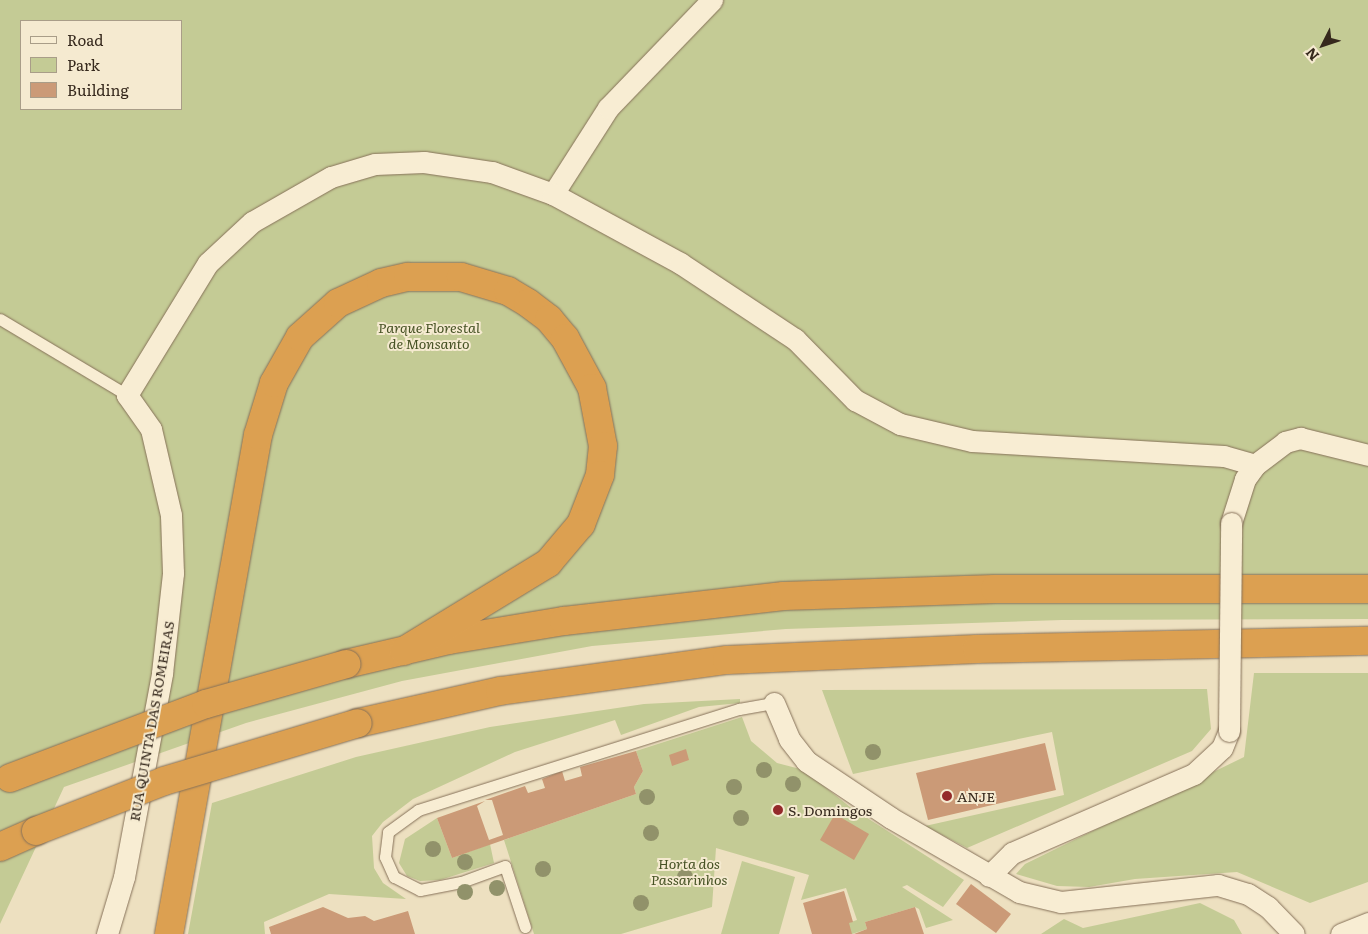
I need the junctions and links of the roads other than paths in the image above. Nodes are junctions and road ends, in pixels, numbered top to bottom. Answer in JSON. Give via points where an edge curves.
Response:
{"nodes":[{"id":1,"x":712,"y":0,"type":"edge"},
{"id":2,"x":554,"y":194,"type":"junction"},
{"id":3,"x":0,"y":319,"type":"edge"},
{"id":4,"x":127,"y":395,"type":"junction"},
{"id":5,"x":1368,"y":455,"type":"edge"},
{"id":6,"x":1255,"y":465,"type":"junction"},
{"id":7,"x":1368,"y":589,"type":"edge"},
{"id":8,"x":1368,"y":641,"type":"edge"},
{"id":9,"x":404,"y":651,"type":"junction"},
{"id":10,"x":774,"y":703,"type":"joint"},
{"id":11,"x":5,"y":780,"type":"edge"},
{"id":12,"x":0,"y":847,"type":"edge"},
{"id":13,"x":989,"y":876,"type":"junction"},
{"id":14,"x":1368,"y":923,"type":"edge"},
{"id":15,"x":526,"y":927,"type":"dead end"},
{"id":16,"x":107,"y":934,"type":"edge"},
{"id":17,"x":169,"y":934,"type":"edge"},
{"id":18,"x":1294,"y":934,"type":"edge"},
{"id":19,"x":1341,"y":934,"type":"edge"}],
"edges":[{"from":1,"to":2,"type":"street","via":[[608,108]]},
{"from":2,"to":4,"type":"street","via":[[492,172],[424,162],[375,164],[331,177],[252,222],[208,263]]},
{"from":2,"to":6,"type":"street","via":[[680,263],[795,339],[855,400],[900,424],[972,441],[1224,456]]},
{"from":3,"to":4,"type":"lane"},
{"from":4,"to":16,"type":"street","name":"RUA QUINTA DAS ROMEIRAS","via":[[151,429],[171,515],[173,573],[162,673],[124,877]]},
{"from":5,"to":6,"type":"street","via":[[1300,438],[1285,442]]},
{"from":6,"to":13,"type":"street","bridge":true,"via":[[1239,495],[1231,523],[1229,731],[1222,748],[1194,774],[1012,853]]},
{"from":7,"to":9,"type":"highway","via":[[1005,589],[784,596],[564,621]]},
{"from":8,"to":12,"type":"highway","bridge":true,"via":[[977,649],[736,660],[539,684],[358,723],[172,778]]},
{"from":9,"to":11,"type":"highway","bridge":true,"via":[[346,664],[190,710]]},
{"from":9,"to":17,"type":"highway","via":[[548,563],[581,524],[600,475],[603,446],[592,388],[565,338],[549,319],[515,295],[461,277],[408,277],[381,283],[338,303],[300,337],[274,383],[258,435]]},
{"from":10,"to":13,"type":"street","via":[[789,739],[806,761]]},
{"from":10,"to":15,"type":"lane","via":[[739,709],[427,807],[388,832],[385,857],[394,877],[420,890],[461,882],[505,866]]},
{"from":13,"to":18,"type":"street","via":[[1019,892],[1061,902],[1218,885],[1254,898]]},
{"from":14,"to":19,"type":"street"}]}
